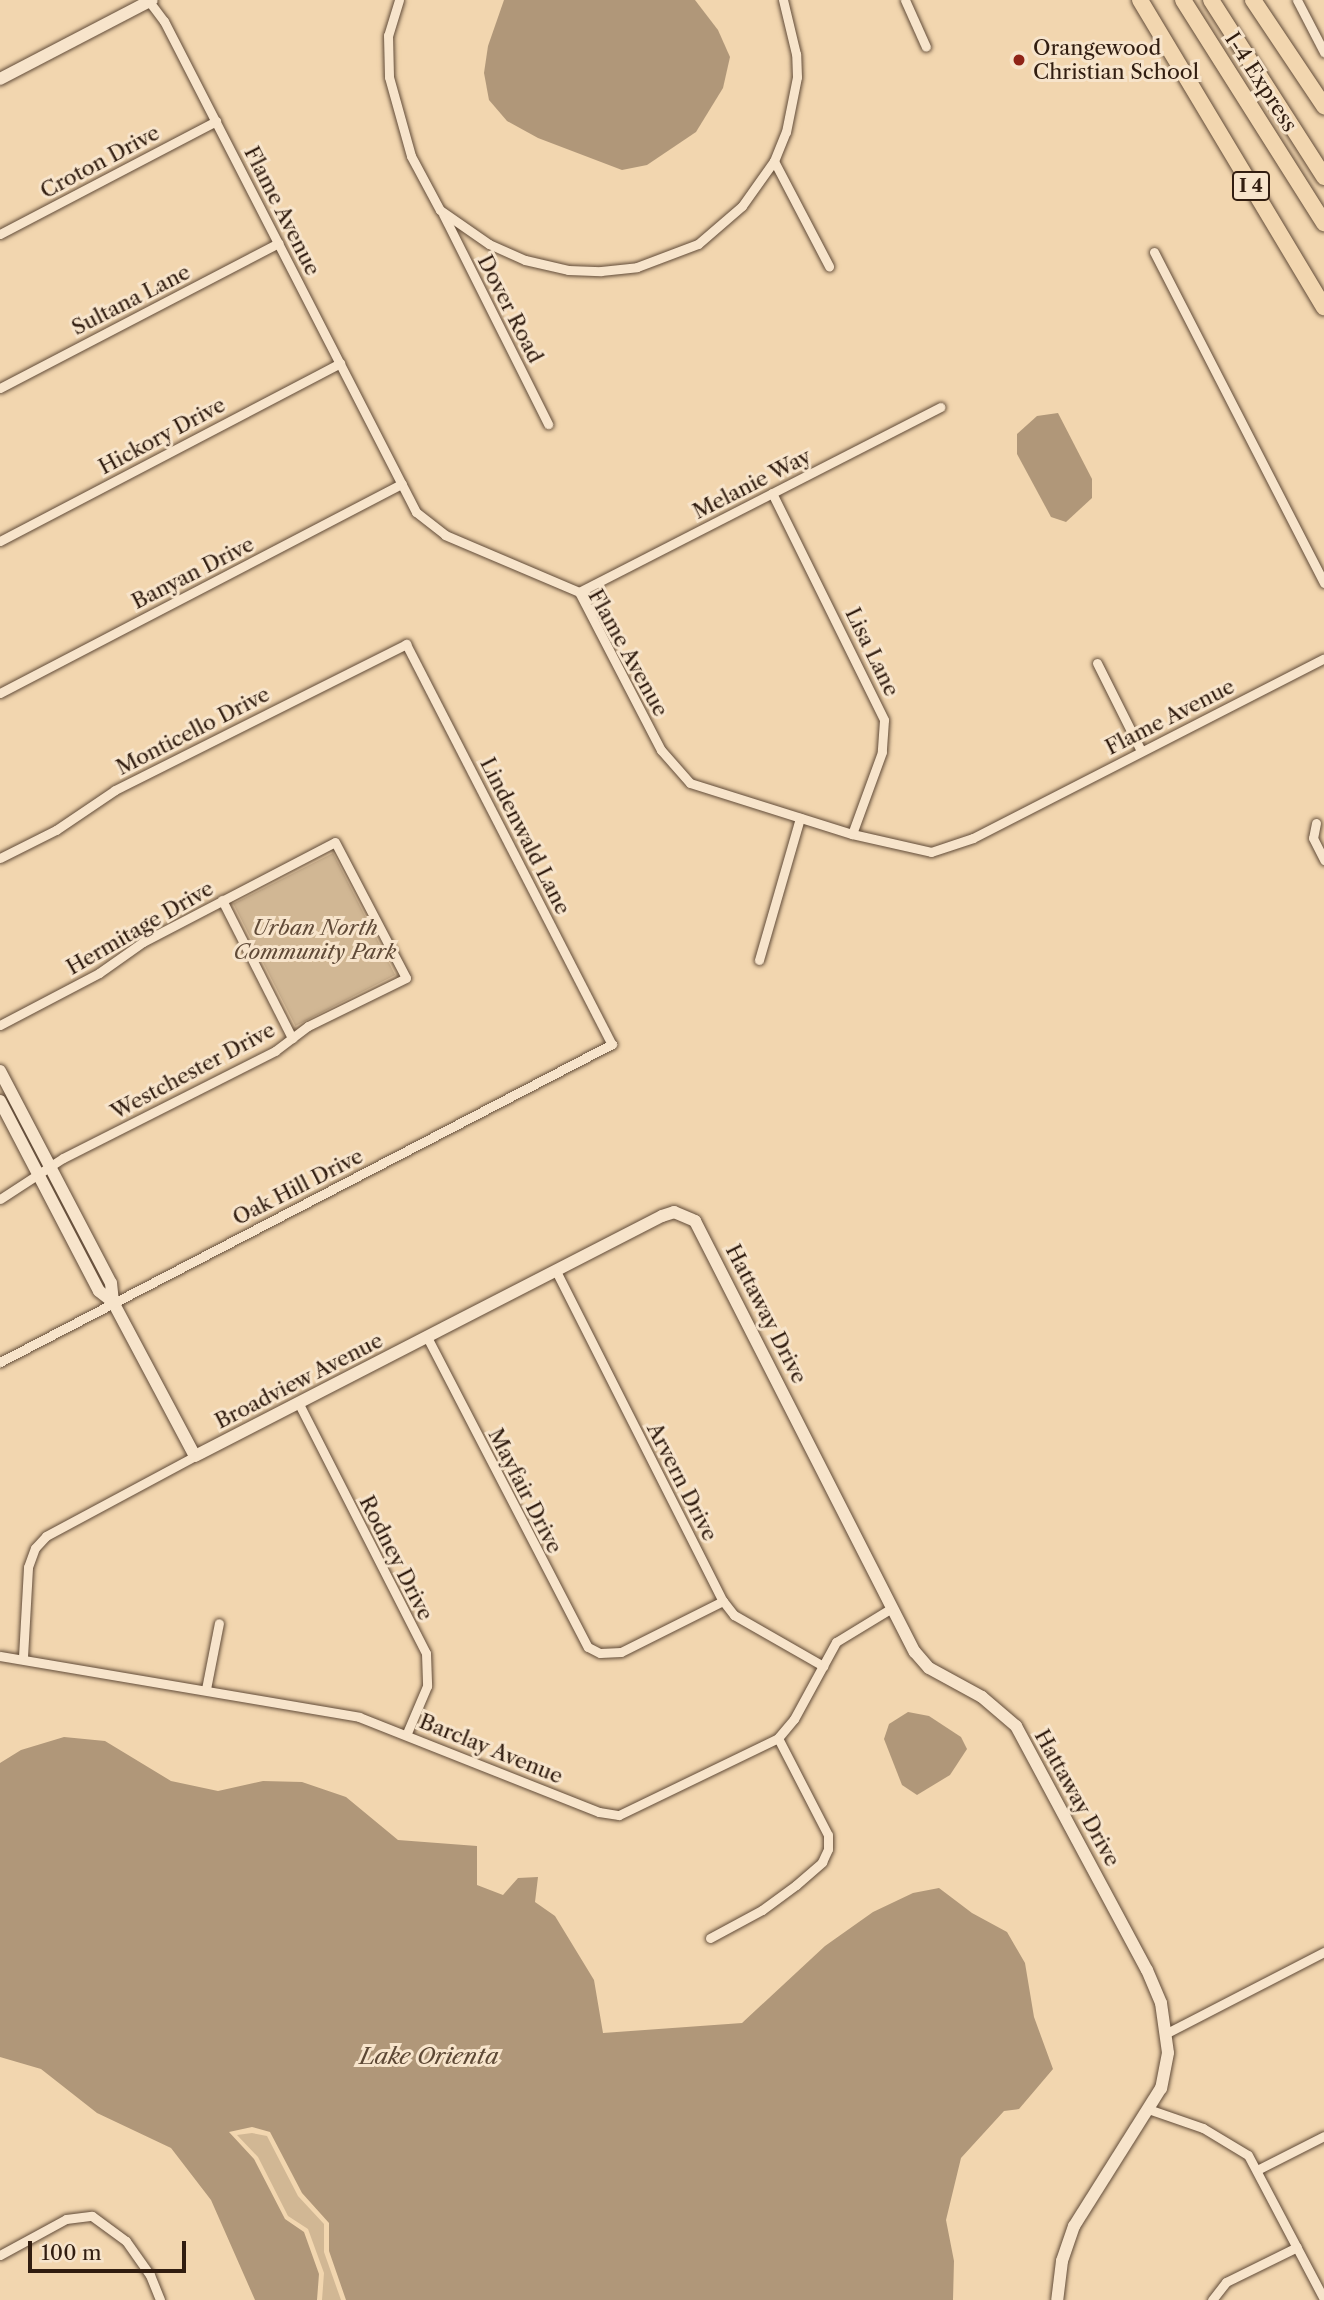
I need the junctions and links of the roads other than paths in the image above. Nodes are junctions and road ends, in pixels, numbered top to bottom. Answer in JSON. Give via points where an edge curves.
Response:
{"nodes":[{"id":1,"x":150,"y":0,"type":"edge"},
{"id":2,"x":399,"y":0,"type":"edge"},
{"id":3,"x":783,"y":0,"type":"edge"},
{"id":4,"x":905,"y":0,"type":"edge"},
{"id":5,"x":1140,"y":0,"type":"edge"},
{"id":6,"x":1183,"y":0,"type":"edge"},
{"id":7,"x":1211,"y":0,"type":"edge"},
{"id":8,"x":1252,"y":0,"type":"edge"},
{"id":9,"x":1297,"y":0,"type":"edge"},
{"id":10,"x":926,"y":47,"type":"dead end"},
{"id":11,"x":1324,"y":52,"type":"edge"},
{"id":12,"x":0,"y":79,"type":"edge"},
{"id":13,"x":1324,"y":106,"type":"edge"},
{"id":14,"x":216,"y":121,"type":"junction"},
{"id":15,"x":774,"y":161,"type":"junction"},
{"id":16,"x":1324,"y":177,"type":"edge"},
{"id":17,"x":440,"y":210,"type":"junction"},
{"id":18,"x":1324,"y":223,"type":"edge"},
{"id":19,"x":0,"y":234,"type":"edge"},
{"id":20,"x":278,"y":243,"type":"junction"},
{"id":21,"x":1154,"y":252,"type":"dead end"},
{"id":22,"x":829,"y":266,"type":"dead end"},
{"id":23,"x":1324,"y":307,"type":"edge"},
{"id":24,"x":340,"y":363,"type":"junction"},
{"id":25,"x":0,"y":388,"type":"edge"},
{"id":26,"x":940,"y":407,"type":"dead end"},
{"id":27,"x":548,"y":424,"type":"dead end"},
{"id":28,"x":402,"y":484,"type":"junction"},
{"id":29,"x":772,"y":493,"type":"junction"},
{"id":30,"x":0,"y":541,"type":"edge"},
{"id":31,"x":1324,"y":583,"type":"edge"},
{"id":32,"x":579,"y":592,"type":"junction"},
{"id":33,"x":406,"y":644,"type":"joint"},
{"id":34,"x":1324,"y":658,"type":"edge"},
{"id":35,"x":1097,"y":663,"type":"dead end"},
{"id":36,"x":0,"y":693,"type":"edge"},
{"id":37,"x":1141,"y":751,"type":"junction"},
{"id":38,"x":800,"y":818,"type":"junction"},
{"id":39,"x":1316,"y":823,"type":"dead end"},
{"id":40,"x":852,"y":834,"type":"junction"},
{"id":41,"x":0,"y":859,"type":"edge"},
{"id":42,"x":1324,"y":860,"type":"edge"},
{"id":43,"x":222,"y":900,"type":"junction"},
{"id":44,"x":760,"y":960,"type":"dead end"},
{"id":45,"x":405,"y":978,"type":"joint"},
{"id":46,"x":0,"y":1025,"type":"edge"},
{"id":47,"x":292,"y":1038,"type":"junction"},
{"id":48,"x":612,"y":1044,"type":"joint"},
{"id":49,"x":0,"y":1071,"type":"edge"},
{"id":50,"x":0,"y":1101,"type":"edge"},
{"id":51,"x":44,"y":1172,"type":"junction"},
{"id":52,"x":0,"y":1199,"type":"edge"},
{"id":53,"x":685,"y":1214,"type":"joint"},
{"id":54,"x":556,"y":1271,"type":"junction"},
{"id":55,"x":113,"y":1302,"type":"junction"},
{"id":56,"x":427,"y":1337,"type":"junction"},
{"id":57,"x":0,"y":1362,"type":"edge"},
{"id":58,"x":298,"y":1402,"type":"junction"},
{"id":59,"x":195,"y":1456,"type":"junction"},
{"id":60,"x":723,"y":1601,"type":"junction"},
{"id":61,"x":892,"y":1608,"type":"junction"},
{"id":62,"x":219,"y":1623,"type":"dead end"},
{"id":63,"x":0,"y":1656,"type":"edge"},
{"id":64,"x":23,"y":1657,"type":"junction"},
{"id":65,"x":823,"y":1666,"type":"junction"},
{"id":66,"x":206,"y":1689,"type":"junction"},
{"id":67,"x":407,"y":1733,"type":"junction"},
{"id":68,"x":778,"y":1738,"type":"junction"},
{"id":69,"x":710,"y":1938,"type":"dead end"},
{"id":70,"x":1324,"y":1952,"type":"edge"},
{"id":71,"x":1167,"y":2033,"type":"junction"},
{"id":72,"x":1151,"y":2110,"type":"junction"},
{"id":73,"x":1324,"y":2136,"type":"edge"},
{"id":74,"x":1259,"y":2169,"type":"junction"},
{"id":75,"x":1297,"y":2247,"type":"junction"},
{"id":76,"x":0,"y":2255,"type":"edge"},
{"id":77,"x":1324,"y":2299,"type":"edge"},
{"id":78,"x":160,"y":2300,"type":"edge"},
{"id":79,"x":1057,"y":2300,"type":"edge"},
{"id":80,"x":1212,"y":2300,"type":"edge"}],
"edges":[{"from":1,"to":12,"type":"street"},
{"from":1,"to":14,"type":"street","name":"Flame Avenue"},
{"from":2,"to":17,"type":"street","name":"Dover Road","via":[[388,35],[389,77],[411,156]]},
{"from":3,"to":15,"type":"street","via":[[797,77],[786,132]]},
{"from":4,"to":10,"type":"street"},
{"from":5,"to":23,"type":"highway","number":"I 4"},
{"from":6,"to":18,"type":"highway","name":"I-4 Express"},
{"from":7,"to":16,"type":"highway","name":"I-4 Express"},
{"from":8,"to":13,"type":"highway"},
{"from":9,"to":11,"type":"street"},
{"from":14,"to":19,"type":"street","name":"Croton Drive"},
{"from":14,"to":20,"type":"street","name":"Flame Avenue"},
{"from":15,"to":17,"type":"street","via":[[742,206],[719,228],[668,258],[638,267],[568,270],[525,260],[489,244]]},
{"from":15,"to":22,"type":"street"},
{"from":17,"to":27,"type":"street","name":"Dover Road"},
{"from":20,"to":24,"type":"street","name":"Flame Avenue"},
{"from":20,"to":25,"type":"street","name":"Sultana Lane"},
{"from":21,"to":31,"type":"street"},
{"from":24,"to":28,"type":"street","name":"Flame Avenue"},
{"from":24,"to":30,"type":"street","name":"Hickory Drive"},
{"from":26,"to":29,"type":"street","name":"Melanie Way"},
{"from":28,"to":32,"type":"street","name":"Flame Avenue","via":[[428,525]]},
{"from":28,"to":36,"type":"street","name":"Banyan Drive"},
{"from":29,"to":32,"type":"street","name":"Melanie Way"},
{"from":29,"to":40,"type":"street","name":"Lisa Lane","via":[[884,720],[882,752]]},
{"from":32,"to":38,"type":"street","name":"Flame Avenue","via":[[674,768],[706,791]]},
{"from":33,"to":41,"type":"street","name":"Monticello Drive","via":[[114,790],[56,830]]},
{"from":33,"to":48,"type":"street","name":"Lindenwald Lane"},
{"from":34,"to":37,"type":"street","name":"Flame Avenue"},
{"from":35,"to":37,"type":"street"},
{"from":37,"to":40,"type":"street","name":"Flame Avenue","via":[[949,848],[911,850]]},
{"from":38,"to":40,"type":"street","name":"Flame Avenue"},
{"from":38,"to":44,"type":"street"},
{"from":39,"to":42,"type":"street","via":[[1313,838]]},
{"from":43,"to":45,"type":"street","name":"Hermitage Drive","via":[[335,842]]},
{"from":43,"to":46,"type":"street","name":"Hermitage Drive"},
{"from":43,"to":47,"type":"street"},
{"from":45,"to":47,"type":"street","name":"Westchester Drive"},
{"from":47,"to":51,"type":"street","name":"Westchester Drive"},
{"from":48,"to":55,"type":"street","name":"Oak Hill Drive"},
{"from":49,"to":51,"type":"street"},
{"from":50,"to":51,"type":"street"},
{"from":51,"to":52,"type":"street","name":"Westchester Drive"},
{"from":51,"to":55,"type":"street","via":[[111,1283]]},
{"from":53,"to":54,"type":"street","name":"Broadview Avenue","via":[[662,1216]]},
{"from":53,"to":61,"type":"street","name":"Hattaway Drive","via":[[702,1230]]},
{"from":54,"to":56,"type":"street","name":"Broadview Avenue"},
{"from":54,"to":60,"type":"street","name":"Arvern Drive"},
{"from":55,"to":57,"type":"street","name":"Oak Hill Drive"},
{"from":55,"to":59,"type":"street"},
{"from":56,"to":58,"type":"street","name":"Broadview Avenue"},
{"from":56,"to":60,"type":"street","name":"Mayfair Drive","via":[[581,1640],[600,1653],[621,1652]]},
{"from":58,"to":59,"type":"street","name":"Broadview Avenue"},
{"from":58,"to":67,"type":"street","name":"Rodney Drive","via":[[425,1653],[427,1686]]},
{"from":59,"to":64,"type":"street","name":"Broadview Avenue","via":[[46,1536],[28,1567]]},
{"from":60,"to":65,"type":"street","name":"Arvern Drive","via":[[734,1615]]},
{"from":61,"to":65,"type":"street","name":"Barclay Avenue","via":[[848,1631]]},
{"from":61,"to":71,"type":"street","name":"Hattaway Drive","via":[[915,1653],[929,1668],[982,1697],[1016,1726],[1147,1970]]},
{"from":62,"to":66,"type":"street"},
{"from":63,"to":64,"type":"street","name":"Barclay Avenue"},
{"from":64,"to":66,"type":"street","name":"Barclay Avenue"},
{"from":65,"to":68,"type":"street","name":"Barclay Avenue"},
{"from":66,"to":67,"type":"street","name":"Barclay Avenue","via":[[359,1717]]},
{"from":67,"to":68,"type":"street","name":"Barclay Avenue","via":[[599,1812],[619,1815]]},
{"from":68,"to":69,"type":"street","via":[[828,1835],[828,1849],[822,1862],[788,1891]]},
{"from":70,"to":71,"type":"street"},
{"from":71,"to":72,"type":"street","name":"Hattaway Drive","via":[[1165,2074]]},
{"from":72,"to":74,"type":"street","via":[[1235,2145]]},
{"from":72,"to":79,"type":"street","name":"Hattaway Drive","via":[[1103,2175],[1074,2226],[1062,2261]]},
{"from":73,"to":74,"type":"street"},
{"from":74,"to":75,"type":"street"},
{"from":75,"to":77,"type":"street"},
{"from":75,"to":80,"type":"street","via":[[1226,2282]]},
{"from":76,"to":78,"type":"street","via":[[66,2219],[92,2216],[126,2241],[150,2275]]}]}
